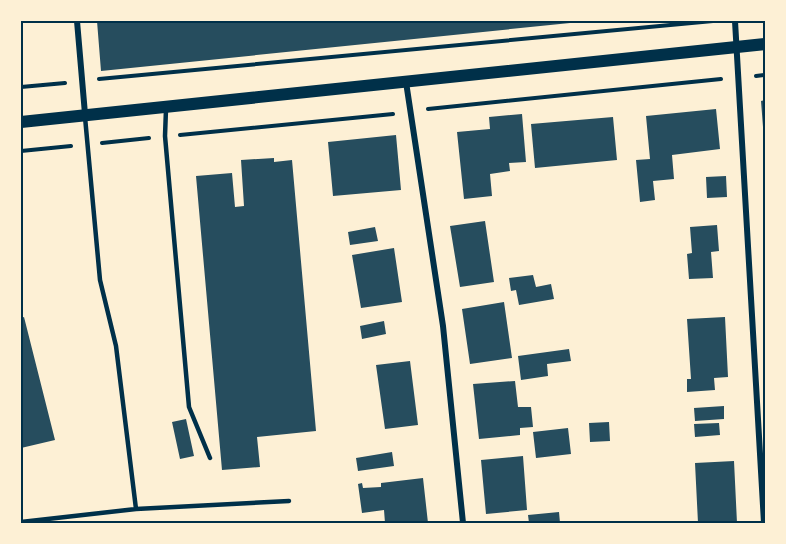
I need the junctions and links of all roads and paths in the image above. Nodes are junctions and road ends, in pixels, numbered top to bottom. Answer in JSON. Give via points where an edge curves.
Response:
{"nodes":[{"id":1,"x":77,"y":21,"type":"edge"},
{"id":2,"x":713,"y":21,"type":"edge"},
{"id":3,"x":735,"y":21,"type":"edge"},
{"id":4,"x":765,"y":44,"type":"edge"},
{"id":5,"x":735,"y":46,"type":"junction"},
{"id":6,"x":765,"y":75,"type":"edge"},
{"id":7,"x":737,"y":78,"type":"junction"},
{"id":8,"x":82,"y":81,"type":"junction"},
{"id":9,"x":406,"y":82,"type":"junction"},
{"id":10,"x":21,"y":87,"type":"edge"},
{"id":11,"x":166,"y":106,"type":"junction"},
{"id":12,"x":411,"y":111,"type":"junction"},
{"id":13,"x":84,"y":114,"type":"junction"},
{"id":14,"x":21,"y":122,"type":"edge"},
{"id":15,"x":165,"y":136,"type":"junction"},
{"id":16,"x":87,"y":144,"type":"junction"},
{"id":17,"x":21,"y":151,"type":"edge"},
{"id":18,"x":210,"y":458,"type":"dead end"},
{"id":19,"x":289,"y":501,"type":"dead end"},
{"id":20,"x":136,"y":509,"type":"junction"},
{"id":21,"x":21,"y":522,"type":"edge"},
{"id":22,"x":463,"y":523,"type":"edge"},
{"id":23,"x":764,"y":523,"type":"edge"}],
"edges":[{"from":1,"to":8,"type":"street"},
{"from":2,"to":8,"type":"path"},
{"from":3,"to":5,"type":"street"},
{"from":4,"to":5,"type":"main road"},
{"from":5,"to":7,"type":"street"},
{"from":5,"to":9,"type":"main road"},
{"from":6,"to":7,"type":"path"},
{"from":7,"to":12,"type":"path"},
{"from":7,"to":23,"type":"street"},
{"from":8,"to":10,"type":"path"},
{"from":8,"to":13,"type":"street"},
{"from":9,"to":11,"type":"main road"},
{"from":9,"to":12,"type":"street"},
{"from":11,"to":13,"type":"main road"},
{"from":11,"to":15,"type":"lane"},
{"from":12,"to":15,"type":"path"},
{"from":12,"to":22,"type":"street","via":[[443,326]]},
{"from":13,"to":14,"type":"main road"},
{"from":13,"to":16,"type":"lane"},
{"from":15,"to":16,"type":"path"},
{"from":15,"to":18,"type":"lane","via":[[189,407]]},
{"from":16,"to":17,"type":"path"},
{"from":16,"to":20,"type":"lane","via":[[100,280],[116,346]]},
{"from":19,"to":20,"type":"lane"},
{"from":20,"to":21,"type":"lane"}]}
